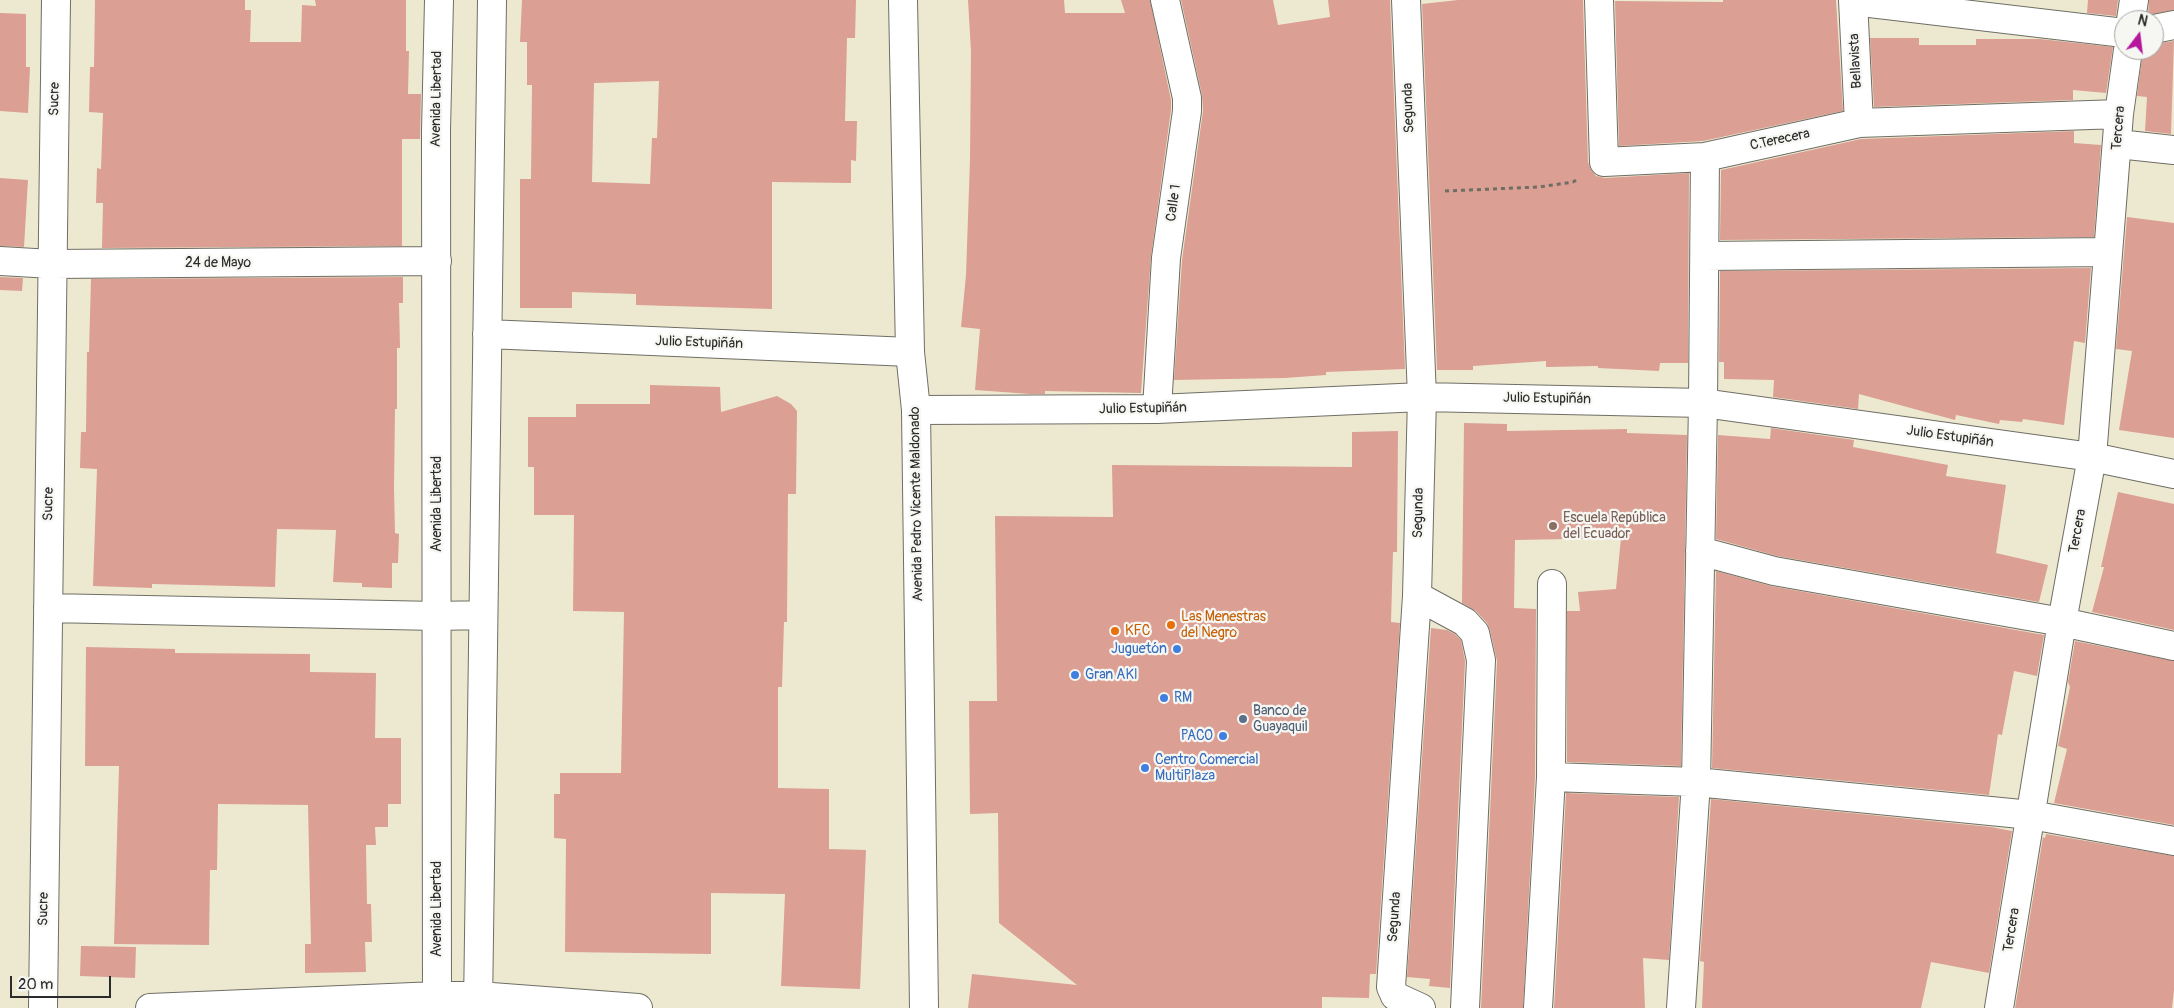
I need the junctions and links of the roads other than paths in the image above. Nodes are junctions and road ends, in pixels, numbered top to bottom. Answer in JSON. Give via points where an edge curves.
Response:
{"nodes":[{"id":1,"x":56,"y":0,"type":"edge"},
{"id":2,"x":439,"y":0,"type":"edge"},
{"id":3,"x":492,"y":0,"type":"edge"},
{"id":4,"x":903,"y":0,"type":"edge"},
{"id":5,"x":1165,"y":0,"type":"edge"},
{"id":6,"x":1406,"y":0,"type":"edge"},
{"id":7,"x":1599,"y":0,"type":"edge"},
{"id":8,"x":1853,"y":1,"type":"edge"},
{"id":9,"x":2114,"y":32,"type":"edge"},
{"id":10,"x":2127,"y":60,"type":"edge"},
{"id":11,"x":2119,"y":114,"type":"junction"},
{"id":12,"x":1859,"y":123,"type":"junction"},
{"id":13,"x":2118,"y":144,"type":"junction"},
{"id":14,"x":2174,"y":150,"type":"edge"},
{"id":15,"x":1705,"y":157,"type":"junction"},
{"id":16,"x":2108,"y":252,"type":"junction"},
{"id":17,"x":1704,"y":256,"type":"junction"},
{"id":18,"x":0,"y":261,"type":"edge"},
{"id":19,"x":437,"y":261,"type":"junction"},
{"id":20,"x":52,"y":264,"type":"junction"},
{"id":21,"x":487,"y":334,"type":"junction"},
{"id":22,"x":910,"y":352,"type":"junction"},
{"id":23,"x":1422,"y":397,"type":"junction"},
{"id":24,"x":1703,"y":403,"type":"junction"},
{"id":25,"x":916,"y":410,"type":"junction"},
{"id":26,"x":1157,"y":410,"type":"junction"},
{"id":27,"x":2092,"y":457,"type":"junction"},
{"id":28,"x":2174,"y":474,"type":"edge"},
{"id":29,"x":1700,"y":551,"type":"junction"},
{"id":30,"x":1552,"y":584,"type":"dead end"},
{"id":31,"x":1417,"y":596,"type":"junction"},
{"id":32,"x":48,"y":608,"type":"junction"},
{"id":33,"x":484,"y":615,"type":"junction"},
{"id":34,"x":437,"y":616,"type":"junction"},
{"id":35,"x":2062,"y":622,"type":"junction"},
{"id":36,"x":2174,"y":646,"type":"edge"},
{"id":37,"x":1552,"y":777,"type":"junction"},
{"id":38,"x":1696,"y":782,"type":"junction"},
{"id":39,"x":2031,"y":815,"type":"junction"},
{"id":40,"x":2174,"y":841,"type":"edge"},
{"id":41,"x":436,"y":1002,"type":"edge"},
{"id":42,"x":478,"y":1002,"type":"edge"},
{"id":43,"x":43,"y":1008,"type":"edge"},
{"id":44,"x":150,"y":1008,"type":"edge"},
{"id":45,"x":638,"y":1008,"type":"edge"},
{"id":46,"x":924,"y":1008,"type":"edge"},
{"id":47,"x":1420,"y":1008,"type":"edge"},
{"id":48,"x":1465,"y":1008,"type":"edge"},
{"id":49,"x":1538,"y":1008,"type":"edge"},
{"id":50,"x":1680,"y":1008,"type":"edge"},
{"id":51,"x":1999,"y":1008,"type":"edge"}],
"edges":[{"from":1,"to":20,"type":"street","name":"Sucre"},
{"from":2,"to":19,"type":"street","name":"Avenida Libertad"},
{"from":3,"to":21,"type":"street"},
{"from":4,"to":22,"type":"street","name":"Avenida Pedro Vicente Maldonado"},
{"from":5,"to":26,"type":"street","name":"Calle 1","via":[[1187,98],[1187,111],[1166,258]]},
{"from":6,"to":23,"type":"street","name":"Segunda"},
{"from":7,"to":15,"type":"street","name":"C.Terecera","via":[[1604,162]]},
{"from":8,"to":9,"type":"street"},
{"from":8,"to":12,"type":"street","name":"Bellavista"},
{"from":10,"to":11,"type":"street","name":"Tercera"},
{"from":11,"to":12,"type":"street","name":"C.Terecera"},
{"from":11,"to":13,"type":"street","name":"Tercera"},
{"from":12,"to":15,"type":"street","name":"C.Terecera"},
{"from":13,"to":14,"type":"street"},
{"from":13,"to":16,"type":"street","name":"Tercera"},
{"from":15,"to":17,"type":"street"},
{"from":16,"to":17,"type":"street"},
{"from":16,"to":27,"type":"street","name":"Tercera"},
{"from":17,"to":24,"type":"street"},
{"from":18,"to":20,"type":"street","name":"24 de Mayo"},
{"from":19,"to":20,"type":"street","name":"24 de Mayo"},
{"from":19,"to":34,"type":"street","name":"Avenida Libertad"},
{"from":20,"to":32,"type":"street","name":"Sucre"},
{"from":21,"to":22,"type":"street","name":"Julio Estupiñán"},
{"from":21,"to":33,"type":"street"},
{"from":22,"to":25,"type":"street","name":"Avenida Pedro Vicente Maldonado"},
{"from":23,"to":24,"type":"street","name":"Julio Estupiñán"},
{"from":23,"to":26,"type":"street","name":"Julio Estupiñán"},
{"from":23,"to":31,"type":"street","name":"Segunda"},
{"from":24,"to":27,"type":"street","name":"Julio Estupiñán"},
{"from":24,"to":29,"type":"street"},
{"from":25,"to":26,"type":"street","name":"Julio Estupiñán"},
{"from":25,"to":46,"type":"street","name":"Avenida Pedro Vicente Maldonado"},
{"from":27,"to":28,"type":"street","name":"Julio Estupiñán"},
{"from":27,"to":35,"type":"street","name":"Tercera"},
{"from":29,"to":35,"type":"street","via":[[1774,571]]},
{"from":29,"to":38,"type":"street"},
{"from":30,"to":37,"type":"street"},
{"from":31,"to":47,"type":"street","name":"Segunda","via":[[1391,987],[1396,996]]},
{"from":31,"to":48,"type":"street","via":[[1465,622],[1475,633],[1481,660]]},
{"from":32,"to":34,"type":"street"},
{"from":32,"to":43,"type":"street","name":"Sucre"},
{"from":33,"to":34,"type":"street"},
{"from":33,"to":42,"type":"street"},
{"from":34,"to":41,"type":"street","name":"Avenida Libertad"},
{"from":35,"to":36,"type":"street"},
{"from":35,"to":39,"type":"street","name":"Tercera"},
{"from":37,"to":38,"type":"street"},
{"from":37,"to":49,"type":"street"},
{"from":38,"to":39,"type":"street"},
{"from":38,"to":50,"type":"street"},
{"from":39,"to":40,"type":"street"},
{"from":39,"to":51,"type":"street","name":"Tercera"},
{"from":41,"to":42,"type":"street"},
{"from":41,"to":44,"type":"street"},
{"from":42,"to":45,"type":"street"}]}
